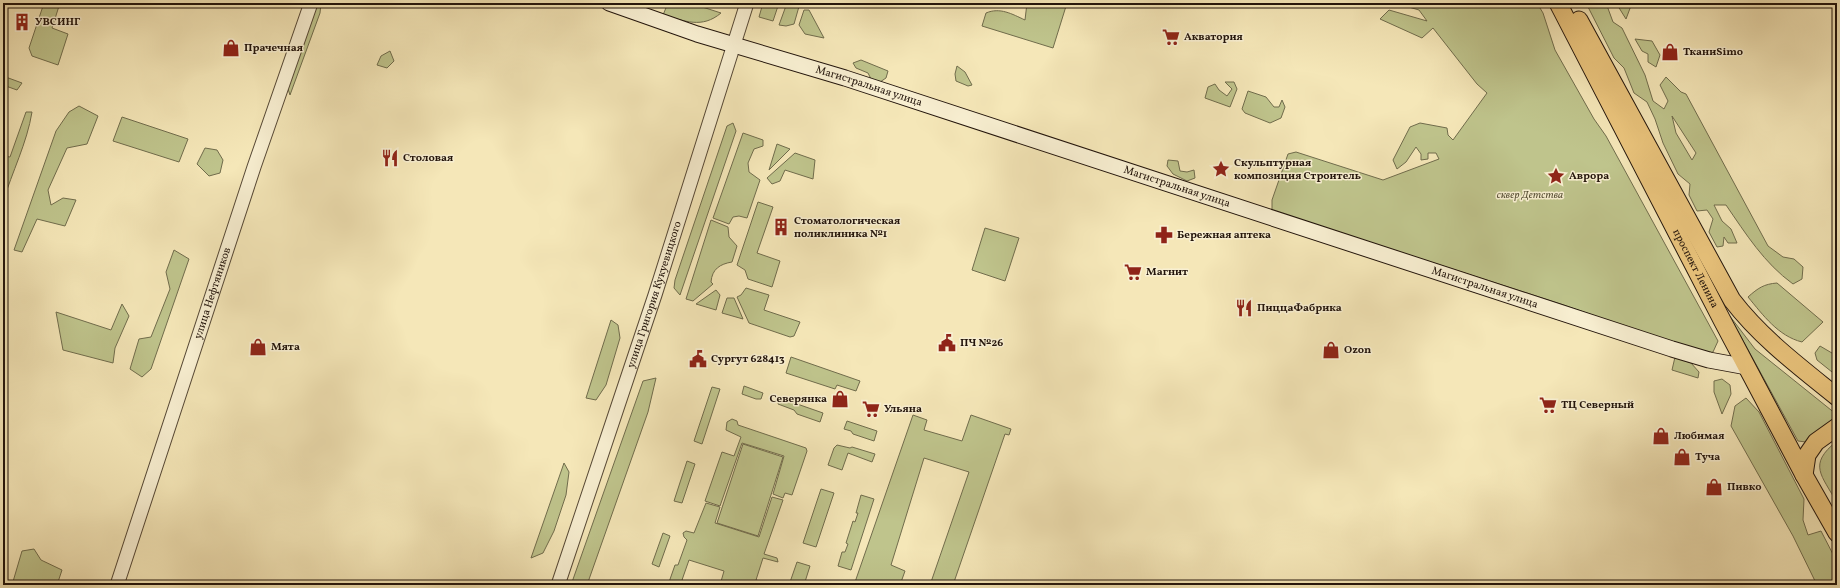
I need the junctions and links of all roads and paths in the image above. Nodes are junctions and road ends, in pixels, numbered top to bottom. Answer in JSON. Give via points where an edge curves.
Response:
{"nodes":[{"id":1,"x":311,"y":3,"type":"edge"},
{"id":2,"x":609,"y":3,"type":"edge"},
{"id":3,"x":747,"y":3,"type":"edge"},
{"id":4,"x":1558,"y":3,"type":"edge"},
{"id":5,"x":1570,"y":3,"type":"edge"},
{"id":6,"x":735,"y":44,"type":"junction"},
{"id":7,"x":1747,"y":367,"type":"junction"},
{"id":8,"x":1837,"y":397,"type":"edge"},
{"id":9,"x":1837,"y":427,"type":"edge"},
{"id":10,"x":1804,"y":475,"type":"junction"},
{"id":11,"x":1837,"y":533,"type":"edge"},
{"id":12,"x":117,"y":585,"type":"edge"},
{"id":13,"x":558,"y":585,"type":"edge"}],
"edges":[{"from":1,"to":12,"type":"street","name":"улица Нефтяников","via":[[258,154]]},
{"from":2,"to":6,"type":"main road","name":"Магистральная улица","via":[[697,34]]},
{"from":3,"to":6,"type":"street","name":"улица Григория Кукуевицкого"},
{"from":4,"to":7,"type":"main road","name":"проспект Ленина"},
{"from":5,"to":8,"type":"main road","name":"проспект Ленина","via":[[1732,300],[1770,341]]},
{"from":6,"to":7,"type":"main road","name":"Магистральная улица","via":[[1672,349],[1709,360]]},
{"from":6,"to":13,"type":"street","name":"улица Григория Кукуевицкого","via":[[651,308]]},
{"from":7,"to":10,"type":"main road","name":"проспект Ленина"},
{"from":9,"to":10,"type":"main road","via":[[1816,442],[1807,455]]},
{"from":10,"to":11,"type":"main road","name":"проспект Ленина"}]}
